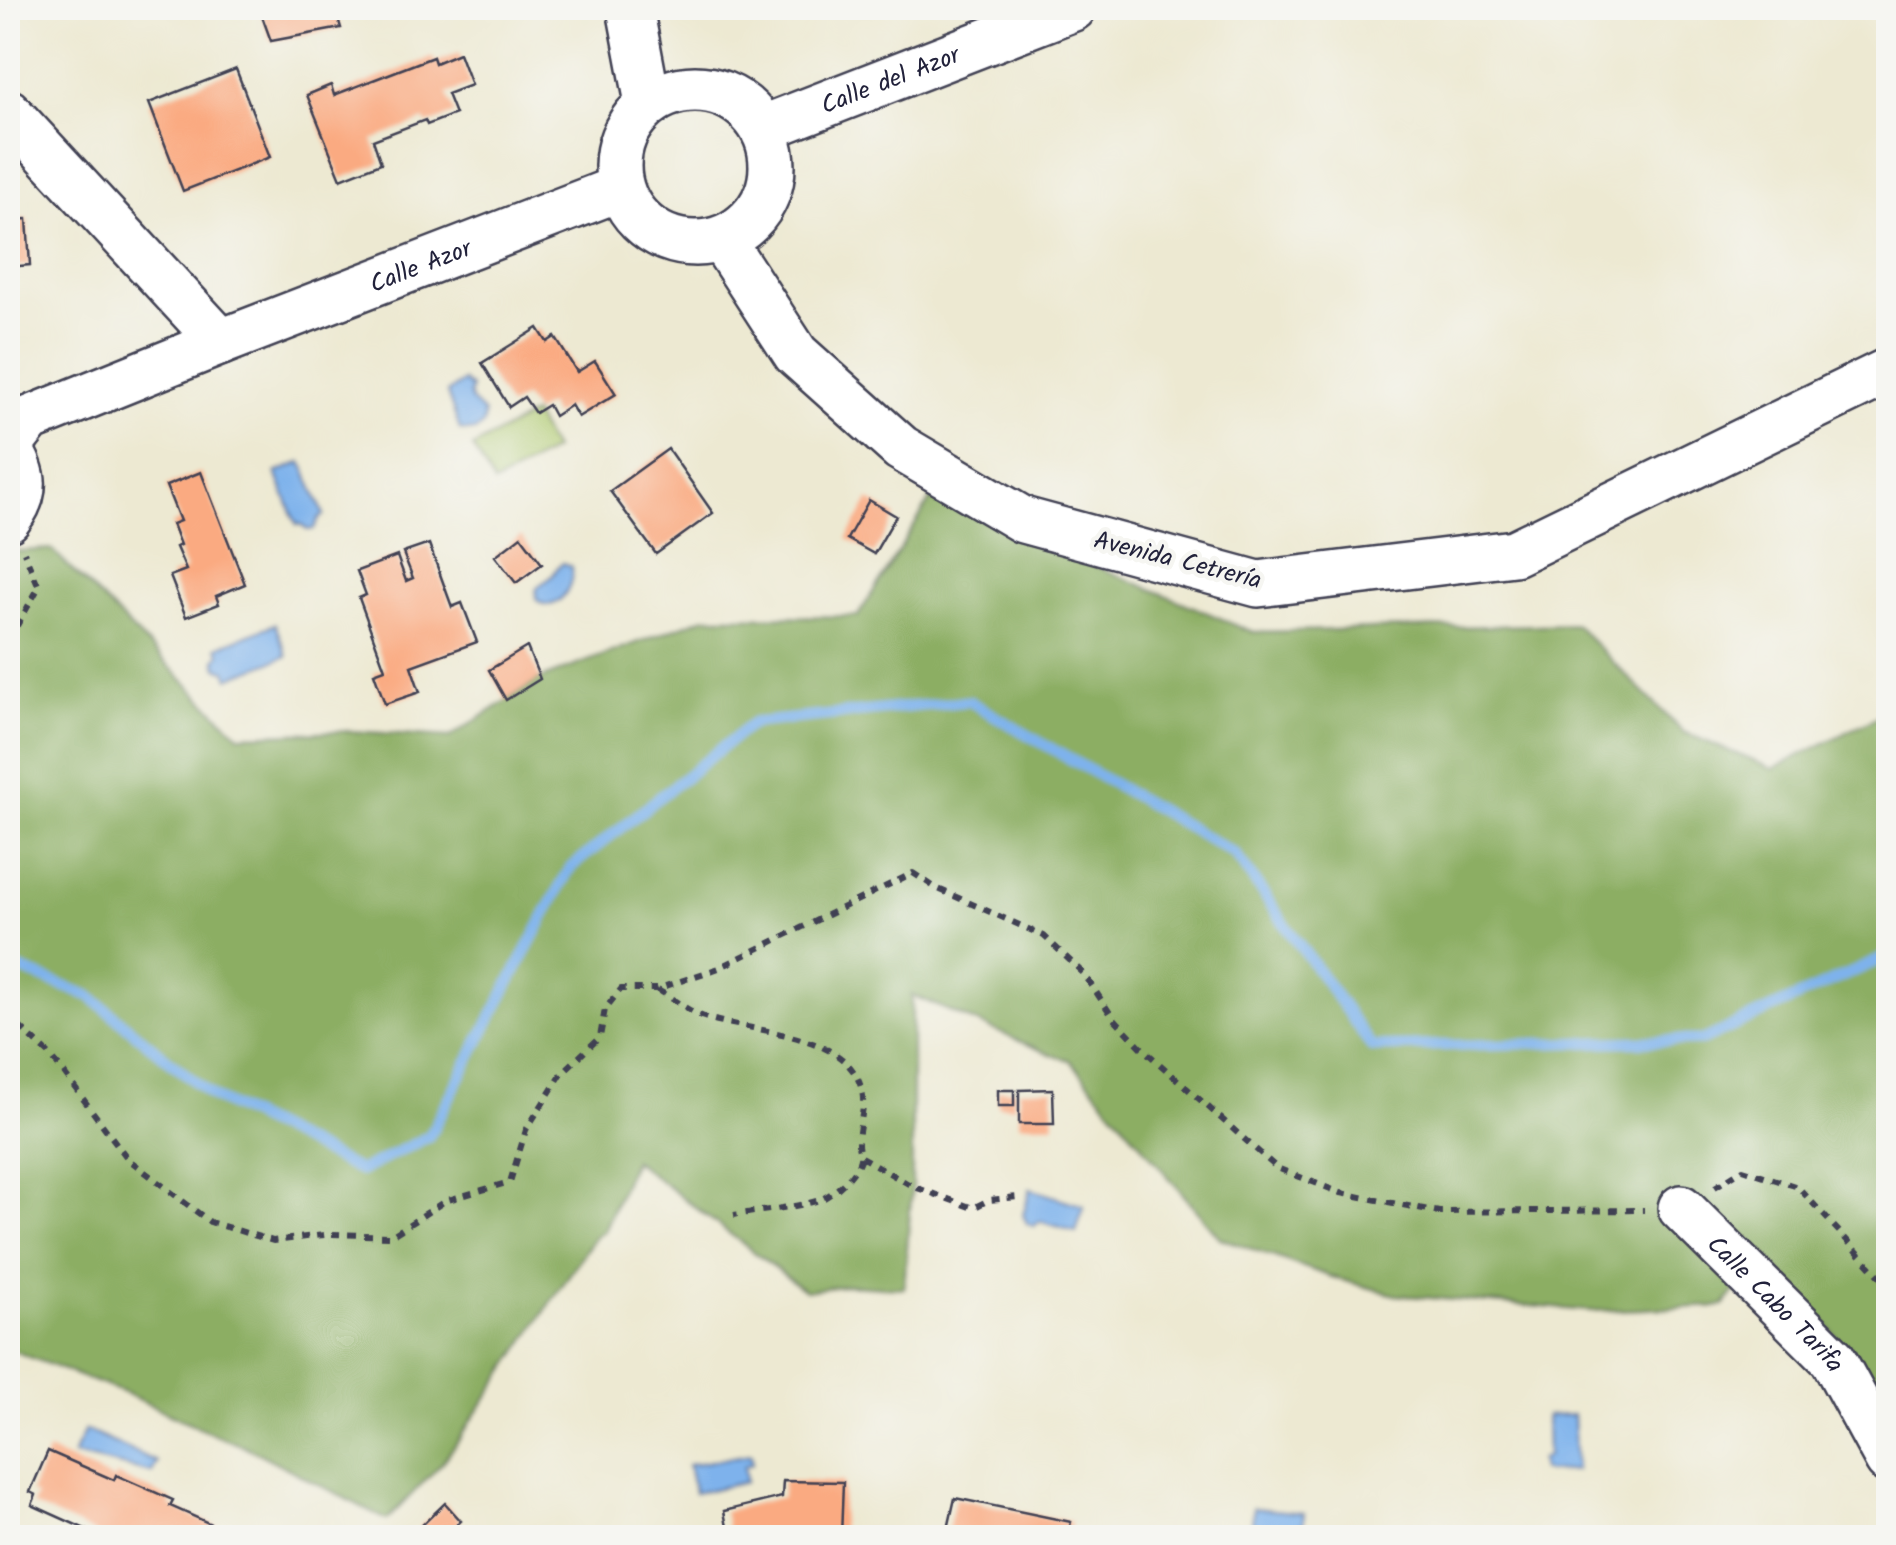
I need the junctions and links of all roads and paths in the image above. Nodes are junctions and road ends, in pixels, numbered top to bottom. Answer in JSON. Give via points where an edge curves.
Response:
{"nodes":[{"id":1,"x":630,"y":8,"type":"edge"},
{"id":2,"x":1073,"y":8,"type":"edge"},
{"id":3,"x":648,"y":103,"type":"junction"},
{"id":4,"x":8,"y":112,"type":"edge"},
{"id":5,"x":764,"y":128,"type":"junction"},
{"id":6,"x":620,"y":188,"type":"junction"},
{"id":7,"x":722,"y":240,"type":"junction"},
{"id":8,"x":221,"y":342,"type":"junction"},
{"id":9,"x":1888,"y":371,"type":"edge"},
{"id":10,"x":8,"y":447,"type":"edge"},
{"id":11,"x":8,"y":518,"type":"edge"},
{"id":12,"x":8,"y":638,"type":"edge"},
{"id":13,"x":657,"y":989,"type":"junction"},
{"id":14,"x":8,"y":1016,"type":"edge"},
{"id":15,"x":861,"y":1157,"type":"junction"},
{"id":16,"x":1018,"y":1196,"type":"dead end"},
{"id":17,"x":1682,"y":1208,"type":"junction"},
{"id":18,"x":734,"y":1215,"type":"dead end"},
{"id":19,"x":1888,"y":1285,"type":"edge"},
{"id":20,"x":1888,"y":1460,"type":"edge"}],
"edges":[{"from":1,"to":3,"type":"street"},
{"from":2,"to":5,"type":"street","name":"Calle del Azor"},
{"from":3,"to":5,"type":"street","via":[[678,89],[711,89],[742,102]]},
{"from":3,"to":6,"type":"street","via":[[622,142]]},
{"from":4,"to":8,"type":"street"},
{"from":5,"to":7,"type":"street","via":[[774,160],[769,193],[750,222]]},
{"from":6,"to":7,"type":"street","via":[[634,216],[660,236],[691,244]]},
{"from":6,"to":8,"type":"street","name":"Calle Azor"},
{"from":7,"to":9,"type":"street","name":"Avenida Cetrería","via":[[796,354],[901,448],[1024,520],[1258,584],[1514,553]]},
{"from":8,"to":10,"type":"street","name":"Calle Azor","via":[[30,419]]},
{"from":10,"to":11,"type":"street","name":"Calle Azor","via":[[23,482]]},
{"from":11,"to":12,"type":"path","via":[[39,586]]},
{"from":13,"to":14,"type":"path","via":[[621,989],[605,1009],[600,1036],[562,1072],[526,1130],[510,1182],[445,1201],[392,1236],[272,1240],[210,1222],[128,1159],[51,1056]]},
{"from":13,"to":15,"type":"path","via":[[701,1016],[841,1056],[863,1092]]},
{"from":13,"to":17,"type":"path","via":[[719,968],[913,873],[1044,936],[1084,974],[1145,1052],[1277,1168],[1341,1193],[1440,1212]]},
{"from":15,"to":16,"type":"path","via":[[912,1186],[973,1208]]},
{"from":15,"to":18,"type":"path","via":[[854,1172],[823,1198]]},
{"from":17,"to":19,"type":"path","via":[[1744,1169],[1798,1187]]},
{"from":17,"to":20,"type":"street","name":"Calle Cabo Tarifa","via":[[1833,1360]]}]}
